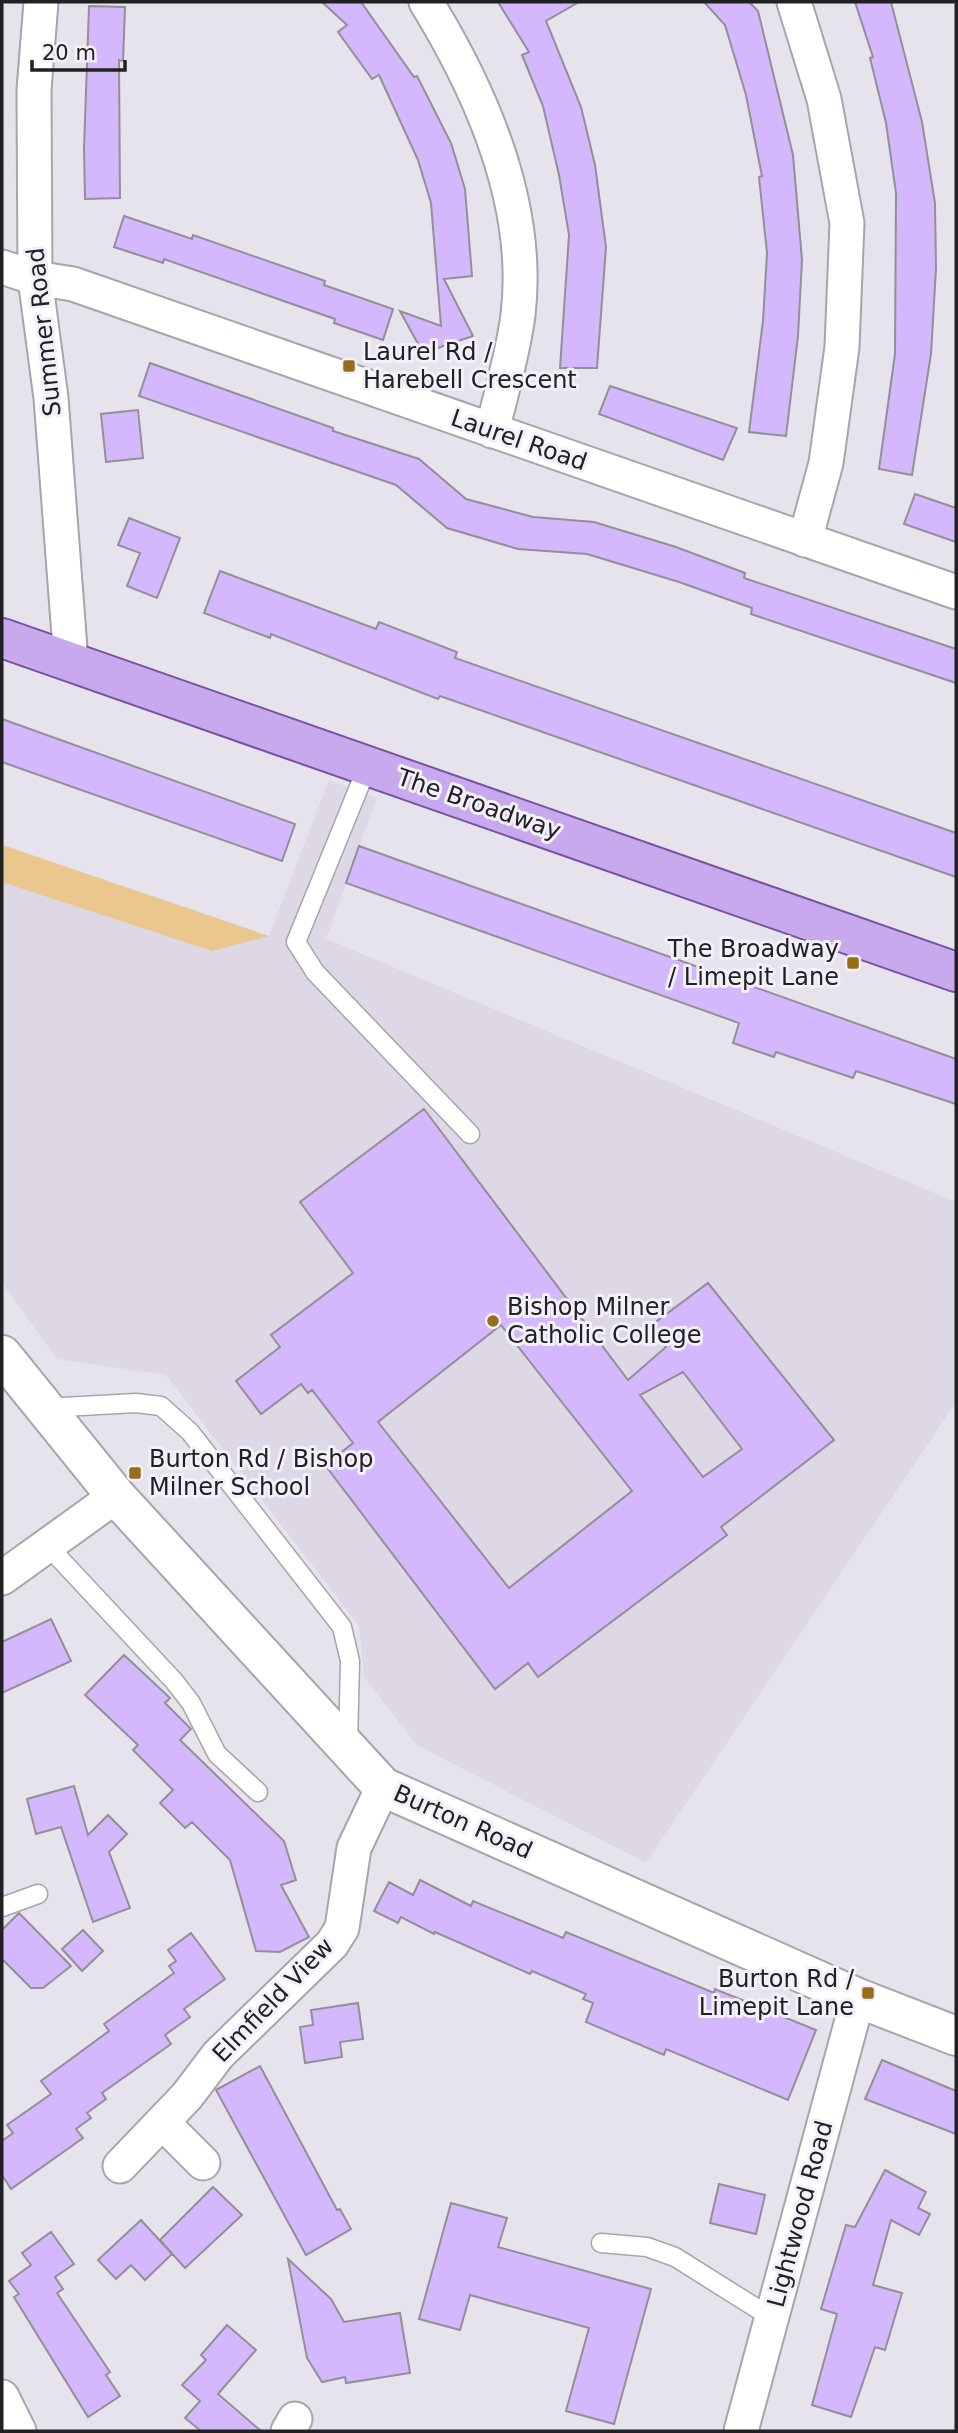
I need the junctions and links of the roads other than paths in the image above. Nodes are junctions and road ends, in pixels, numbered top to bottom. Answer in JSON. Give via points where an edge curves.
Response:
{"nodes":[{"id":1,"x":41,"y":2,"type":"edge"},
{"id":2,"x":426,"y":2,"type":"edge"},
{"id":3,"x":794,"y":2,"type":"edge"},
{"id":4,"x":2,"y":267,"type":"edge"},
{"id":5,"x":35,"y":278,"type":"junction"},
{"id":6,"x":492,"y":431,"type":"junction"},
{"id":7,"x":805,"y":540,"type":"junction"},
{"id":8,"x":956,"y":592,"type":"edge"},
{"id":9,"x":2,"y":638,"type":"edge"},
{"id":10,"x":71,"y":662,"type":"junction"},
{"id":11,"x":368,"y":765,"type":"junction"},
{"id":12,"x":956,"y":972,"type":"edge"},
{"id":13,"x":470,"y":1134,"type":"dead end"},
{"id":14,"x":2,"y":1355,"type":"edge"},
{"id":15,"x":45,"y":1408,"type":"junction"},
{"id":16,"x":116,"y":1496,"type":"junction"},
{"id":17,"x":47,"y":1545,"type":"junction"},
{"id":18,"x":2,"y":1578,"type":"edge"},
{"id":19,"x":348,"y":1748,"type":"junction"},
{"id":20,"x":383,"y":1787,"type":"junction"},
{"id":21,"x":258,"y":1792,"type":"dead end"},
{"id":22,"x":38,"y":1894,"type":"dead end"},
{"id":23,"x":2,"y":1907,"type":"edge"},
{"id":24,"x":858,"y":1998,"type":"junction"},
{"id":25,"x":956,"y":2036,"type":"edge"},
{"id":26,"x":163,"y":2123,"type":"junction"},
{"id":27,"x":203,"y":2163,"type":"dead end"},
{"id":28,"x":120,"y":2166,"type":"dead end"},
{"id":29,"x":601,"y":2243,"type":"dead end"},
{"id":30,"x":772,"y":2318,"type":"junction"},
{"id":31,"x":2,"y":2397,"type":"edge"},
{"id":32,"x":19,"y":2431,"type":"edge"},
{"id":33,"x":741,"y":2431,"type":"edge"}],
"edges":[{"from":1,"to":5,"type":"street","name":"Summer Road","via":[[34,90]]},
{"from":2,"to":6,"type":"street","via":[[458,54],[488,125],[519,240],[518,315]]},
{"from":3,"to":7,"type":"street","via":[[824,99],[847,223],[842,347],[826,463]]},
{"from":4,"to":5,"type":"street","name":"Laurel Road"},
{"from":5,"to":6,"type":"street","name":"Laurel Road","via":[[74,284]]},
{"from":5,"to":10,"type":"street","name":"Summer Road","via":[[51,398]]},
{"from":6,"to":7,"type":"street","name":"Laurel Road"},
{"from":7,"to":8,"type":"street","name":"Laurel Road"},
{"from":9,"to":10,"type":"main road","name":"The Broadway"},
{"from":10,"to":11,"type":"main road","name":"The Broadway"},
{"from":11,"to":12,"type":"main road","name":"The Broadway"},
{"from":11,"to":13,"type":"lane","via":[[296,942],[315,972]]},
{"from":14,"to":15,"type":"main road","name":"Burton Road"},
{"from":15,"to":16,"type":"main road","name":"Burton Road"},
{"from":15,"to":19,"type":"lane","via":[[161,1406],[190,1432],[342,1627],[350,1661]]},
{"from":16,"to":17,"type":"street"},
{"from":16,"to":19,"type":"main road","name":"Burton Road"},
{"from":17,"to":18,"type":"street"},
{"from":17,"to":21,"type":"lane","via":[[174,1681],[217,1754]]},
{"from":19,"to":20,"type":"main road","name":"Burton Road"},
{"from":20,"to":24,"type":"main road","name":"Burton Road"},
{"from":20,"to":26,"type":"street","name":"Elmfield View","via":[[354,1848],[342,1928],[332,1944],[218,2055]]},
{"from":22,"to":23,"type":"lane"},
{"from":24,"to":25,"type":"main road","name":"Burton Road"},
{"from":24,"to":30,"type":"street","name":"Lightwood Road"},
{"from":26,"to":27,"type":"street"},
{"from":26,"to":28,"type":"street","name":"Elmfield View"},
{"from":29,"to":30,"type":"lane","via":[[647,2247],[675,2257]]},
{"from":30,"to":33,"type":"street","name":"Lightwood Road"},
{"from":31,"to":32,"type":"street"}]}
